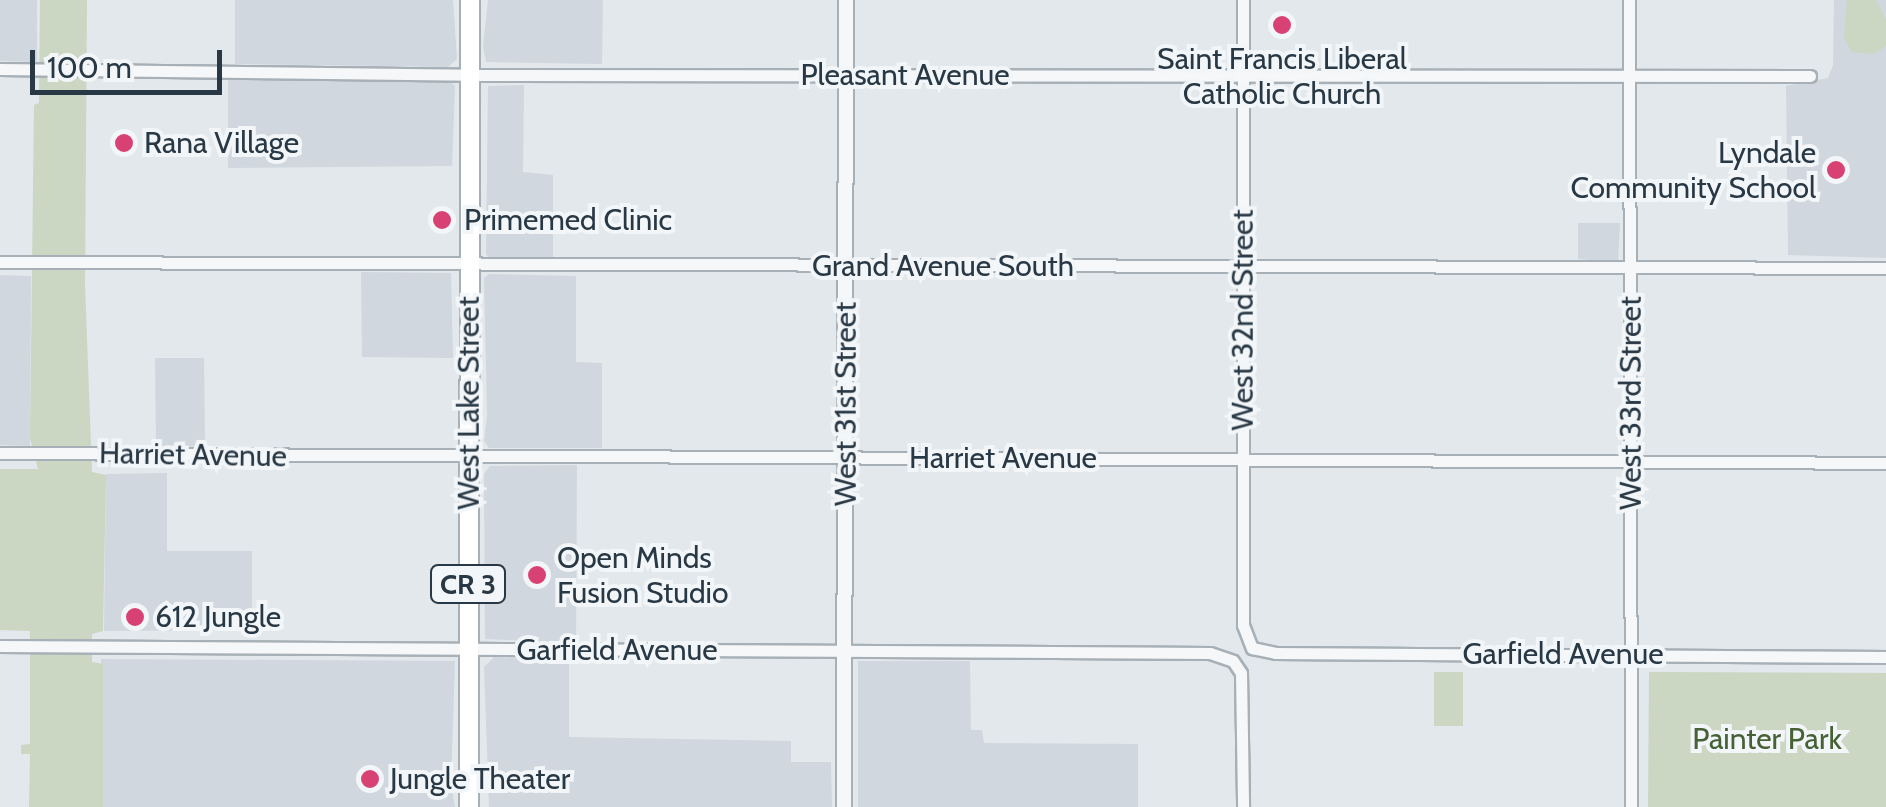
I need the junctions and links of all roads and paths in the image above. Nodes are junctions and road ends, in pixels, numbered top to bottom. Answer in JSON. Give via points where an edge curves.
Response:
{"nodes":[{"id":1,"x":470,"y":0,"type":"edge"},
{"id":2,"x":846,"y":0,"type":"edge"},
{"id":3,"x":1243,"y":0,"type":"edge"},
{"id":4,"x":1630,"y":0,"type":"edge"},
{"id":5,"x":0,"y":69,"type":"edge"},
{"id":6,"x":469,"y":75,"type":"junction"},
{"id":7,"x":846,"y":75,"type":"junction"},
{"id":8,"x":1630,"y":75,"type":"junction"},
{"id":9,"x":1243,"y":76,"type":"junction"},
{"id":10,"x":1810,"y":76,"type":"dead end"},
{"id":11,"x":0,"y":262,"type":"edge"},
{"id":12,"x":470,"y":266,"type":"junction"},
{"id":13,"x":846,"y":266,"type":"junction"},
{"id":14,"x":1243,"y":266,"type":"junction"},
{"id":15,"x":1630,"y":268,"type":"junction"},
{"id":16,"x":1886,"y":268,"type":"edge"},
{"id":17,"x":0,"y":453,"type":"edge"},
{"id":18,"x":469,"y":458,"type":"junction"},
{"id":19,"x":846,"y":458,"type":"junction"},
{"id":20,"x":1243,"y":460,"type":"junction"},
{"id":21,"x":1632,"y":460,"type":"junction"},
{"id":22,"x":1886,"y":462,"type":"edge"},
{"id":23,"x":1246,"y":639,"type":"joint"},
{"id":24,"x":0,"y":646,"type":"edge"},
{"id":25,"x":469,"y":650,"type":"junction"},
{"id":26,"x":845,"y":651,"type":"junction"},
{"id":27,"x":1631,"y":654,"type":"junction"},
{"id":28,"x":1886,"y":656,"type":"edge"},
{"id":29,"x":469,"y":807,"type":"edge"},
{"id":30,"x":844,"y":807,"type":"edge"},
{"id":31,"x":1243,"y":807,"type":"edge"},
{"id":32,"x":1631,"y":807,"type":"edge"}],
"edges":[{"from":1,"to":6,"type":"main road","name":"West Lake Street","number":"CR 3"},
{"from":2,"to":7,"type":"street","name":"West 31st Street"},
{"from":3,"to":9,"type":"street","name":"West 32nd Street"},
{"from":4,"to":8,"type":"street","name":"West 33rd Street"},
{"from":5,"to":6,"type":"street","name":"Pleasant Avenue"},
{"from":6,"to":7,"type":"street","name":"Pleasant Avenue"},
{"from":6,"to":12,"type":"main road","name":"West Lake Street","number":"CR 3"},
{"from":7,"to":9,"type":"street","name":"Pleasant Avenue"},
{"from":7,"to":13,"type":"street","name":"West 31st Street"},
{"from":8,"to":9,"type":"street","name":"Pleasant Avenue"},
{"from":8,"to":10,"type":"street","name":"Pleasant Avenue"},
{"from":8,"to":15,"type":"street","name":"West 33rd Street"},
{"from":9,"to":14,"type":"street","name":"West 32nd Street"},
{"from":11,"to":12,"type":"street","name":"Grand Avenue South"},
{"from":12,"to":13,"type":"street","name":"Grand Avenue South"},
{"from":12,"to":18,"type":"main road","name":"West Lake Street","number":"CR 3"},
{"from":13,"to":14,"type":"street","name":"Grand Avenue South"},
{"from":13,"to":19,"type":"street","name":"West 31st Street"},
{"from":14,"to":15,"type":"street","name":"Grand Avenue South"},
{"from":14,"to":20,"type":"street","name":"West 32nd Street"},
{"from":15,"to":16,"type":"street","name":"Grand Avenue South"},
{"from":15,"to":21,"type":"street","name":"West 33rd Street"},
{"from":17,"to":18,"type":"street","name":"Harriet Avenue"},
{"from":18,"to":19,"type":"street","name":"Harriet Avenue"},
{"from":18,"to":25,"type":"main road","name":"West Lake Street","number":"CR 3"},
{"from":19,"to":20,"type":"street","name":"Harriet Avenue"},
{"from":19,"to":26,"type":"street","name":"West 31st Street"},
{"from":20,"to":21,"type":"street","name":"Harriet Avenue"},
{"from":20,"to":23,"type":"street","name":"West 32nd Street"},
{"from":21,"to":22,"type":"street","name":"Harriet Avenue"},
{"from":21,"to":27,"type":"street","name":"West 33rd Street"},
{"from":23,"to":27,"type":"street","name":"Garfield Avenue","via":[[1252,648],[1276,652]]},
{"from":24,"to":25,"type":"street","name":"Garfield Avenue"},
{"from":25,"to":26,"type":"street","name":"Garfield Avenue"},
{"from":25,"to":29,"type":"main road","name":"West Lake Street","number":"CR 3"},
{"from":26,"to":30,"type":"street","name":"West 31st Street"},
{"from":26,"to":31,"type":"street","name":"Garfield Avenue","via":[[1210,653],[1233,662],[1243,686]]},
{"from":27,"to":28,"type":"street","name":"Garfield Avenue"},
{"from":27,"to":32,"type":"street","name":"West 33rd Street"}]}
